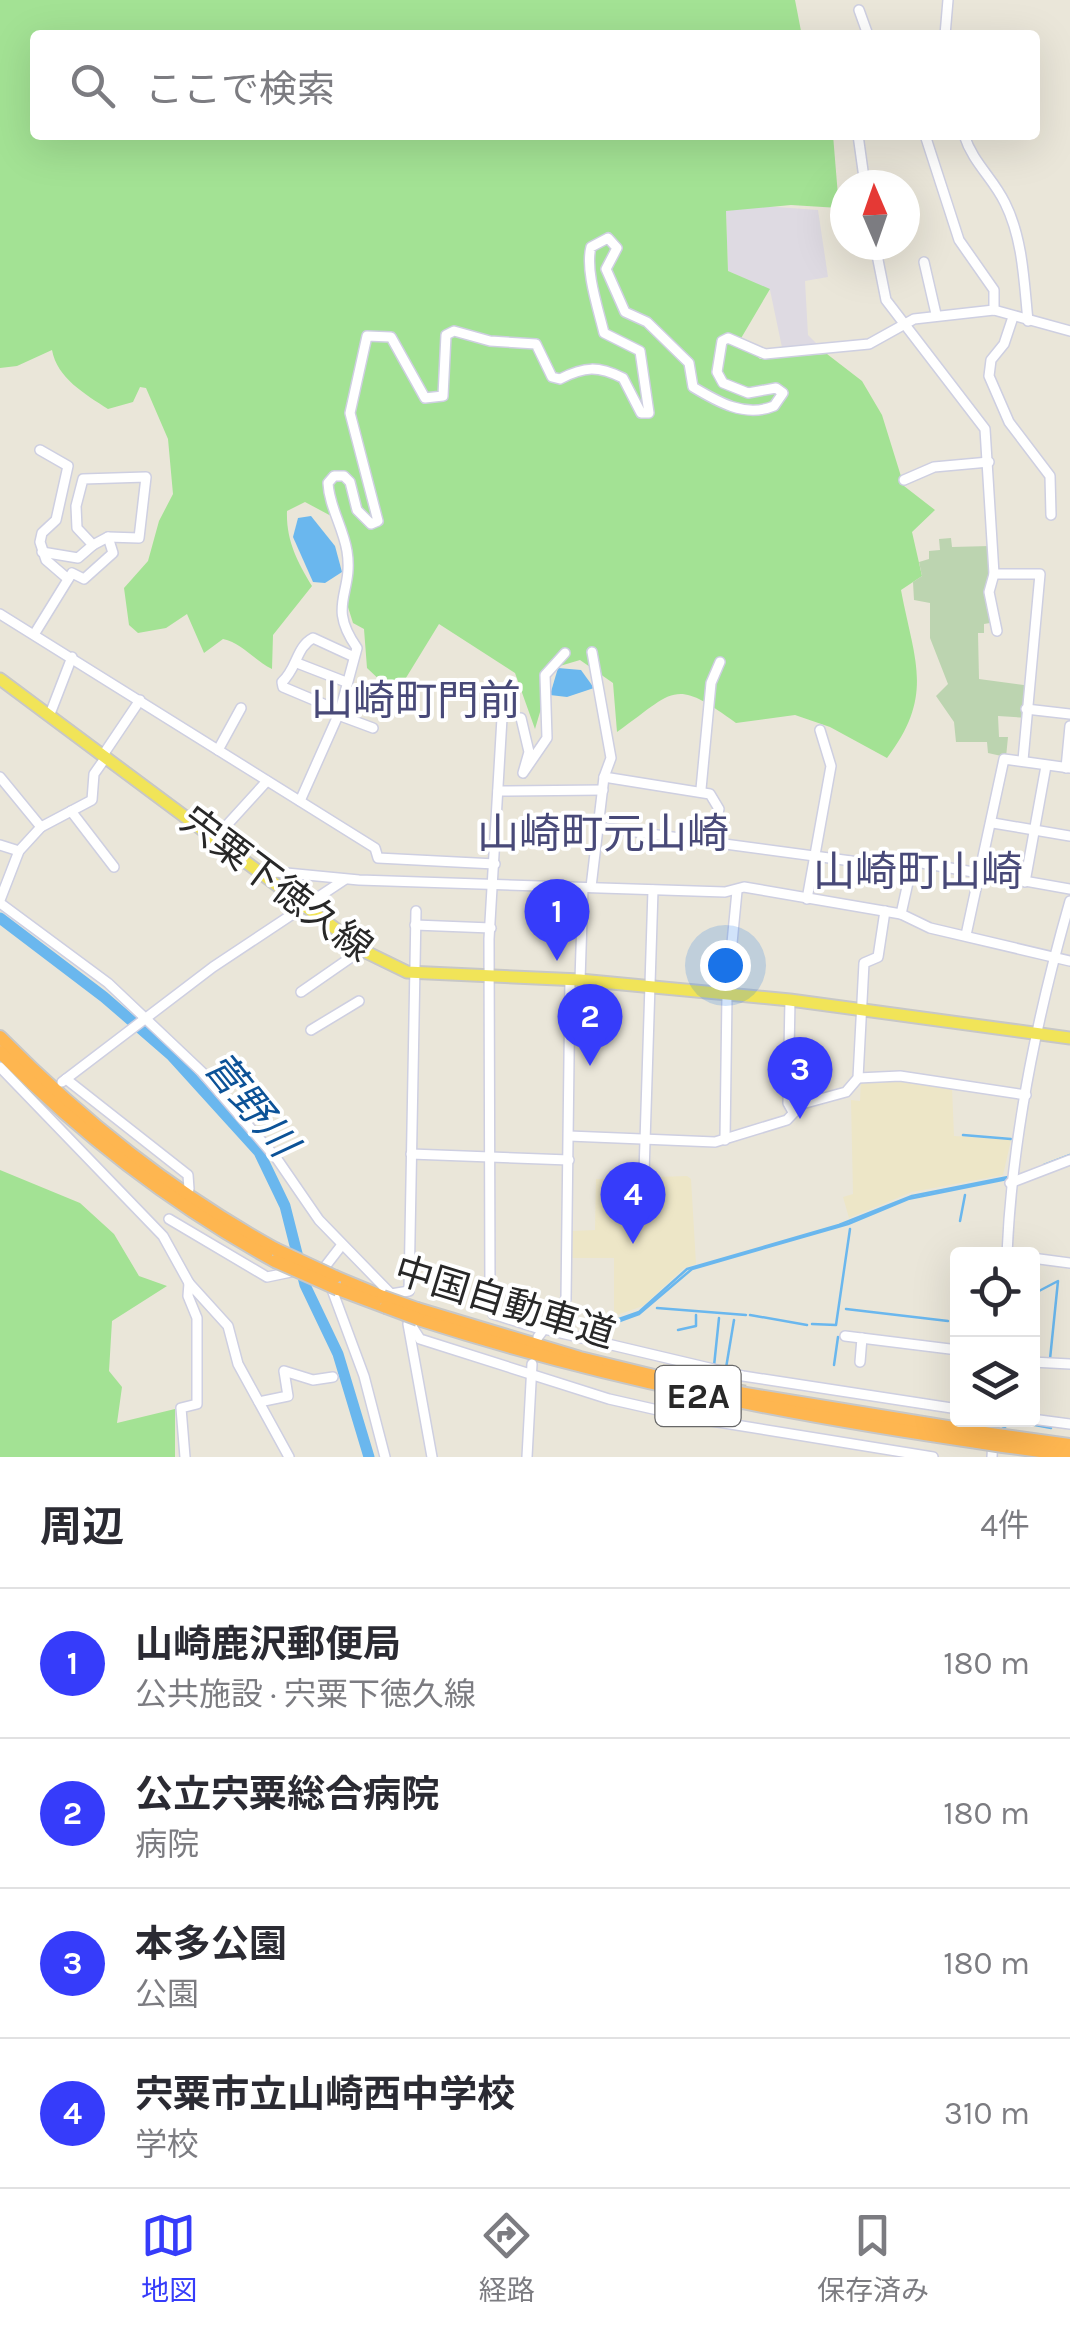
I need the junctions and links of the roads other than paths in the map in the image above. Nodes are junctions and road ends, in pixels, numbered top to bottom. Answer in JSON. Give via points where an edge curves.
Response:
{"nodes":[{"id":1,"x":948,"y":0,"type":"edge"},
{"id":2,"x":860,"y":10,"type":"dead end"},
{"id":3,"x":866,"y":30,"type":"edge"},
{"id":4,"x":945,"y":30,"type":"edge"},
{"id":5,"x":859,"y":140,"type":"edge"},
{"id":6,"x":927,"y":140,"type":"edge"},
{"id":7,"x":966,"y":140,"type":"edge"},
{"id":8,"x":863,"y":170,"type":"edge"},
{"id":9,"x":877,"y":260,"type":"edge"},
{"id":10,"x":924,"y":262,"type":"dead end"},
{"id":11,"x":994,"y":310,"type":"junction"},
{"id":12,"x":936,"y":314,"type":"junction"},
{"id":13,"x":1013,"y":316,"type":"junction"},
{"id":14,"x":1028,"y":321,"type":"junction"},
{"id":15,"x":906,"y":323,"type":"junction"},
{"id":16,"x":1070,"y":331,"type":"edge"},
{"id":17,"x":40,"y":450,"type":"dead end"},
{"id":18,"x":989,"y":462,"type":"junction"},
{"id":19,"x":904,"y":480,"type":"dead end"},
{"id":20,"x":1051,"y":515,"type":"dead end"},
{"id":21,"x":108,"y":538,"type":"junction"},
{"id":22,"x":93,"y":545,"type":"junction"},
{"id":23,"x":42,"y":552,"type":"junction"},
{"id":24,"x":994,"y":574,"type":"junction"},
{"id":25,"x":68,"y":579,"type":"junction"},
{"id":26,"x":0,"y":614,"type":"edge"},
{"id":27,"x":997,"y":631,"type":"dead end"},
{"id":28,"x":34,"y":632,"type":"junction"},
{"id":29,"x":592,"y":652,"type":"dead end"},
{"id":30,"x":565,"y":654,"type":"dead end"},
{"id":31,"x":352,"y":656,"type":"junction"},
{"id":32,"x":72,"y":657,"type":"junction"},
{"id":33,"x":720,"y":662,"type":"dead end"},
{"id":34,"x":297,"y":663,"type":"junction"},
{"id":35,"x":0,"y":679,"type":"edge"},
{"id":36,"x":346,"y":682,"type":"junction"},
{"id":37,"x":140,"y":700,"type":"junction"},
{"id":38,"x":503,"y":700,"type":"dead end"},
{"id":39,"x":241,"y":708,"type":"dead end"},
{"id":40,"x":1026,"y":709,"type":"junction"},
{"id":41,"x":339,"y":713,"type":"junction"},
{"id":42,"x":50,"y":714,"type":"junction"},
{"id":43,"x":1070,"y":714,"type":"edge"},
{"id":44,"x":521,"y":718,"type":"dead end"},
{"id":45,"x":1070,"y":726,"type":"edge"},
{"id":46,"x":373,"y":728,"type":"dead end"},
{"id":47,"x":820,"y":730,"type":"dead end"},
{"id":48,"x":218,"y":750,"type":"junction"},
{"id":49,"x":105,"y":756,"type":"junction"},
{"id":50,"x":1023,"y":760,"type":"junction"},
{"id":51,"x":1046,"y":766,"type":"junction"},
{"id":52,"x":1068,"y":768,"type":"edge"},
{"id":53,"x":0,"y":777,"type":"edge"},
{"id":54,"x":604,"y":777,"type":"junction"},
{"id":55,"x":266,"y":782,"type":"junction"},
{"id":56,"x":603,"y":790,"type":"junction"},
{"id":57,"x":701,"y":790,"type":"junction"},
{"id":58,"x":498,"y":792,"type":"junction"},
{"id":59,"x":300,"y":801,"type":"junction"},
{"id":60,"x":71,"y":811,"type":"junction"},
{"id":61,"x":993,"y":823,"type":"junction"},
{"id":62,"x":598,"y":826,"type":"junction"},
{"id":63,"x":40,"y":827,"type":"junction"},
{"id":64,"x":1034,"y":830,"type":"junction"},
{"id":65,"x":1070,"y":836,"type":"edge"},
{"id":66,"x":216,"y":837,"type":"junction"},
{"id":67,"x":711,"y":843,"type":"junction"},
{"id":68,"x":0,"y":845,"type":"edge"},
{"id":69,"x":19,"y":851,"type":"junction"},
{"id":70,"x":813,"y":853,"type":"junction"},
{"id":71,"x":414,"y":860,"type":"junction"},
{"id":72,"x":495,"y":864,"type":"junction"},
{"id":73,"x":114,"y":867,"type":"dead end"},
{"id":74,"x":911,"y":869,"type":"junction"},
{"id":75,"x":982,"y":874,"type":"junction"},
{"id":76,"x":268,"y":876,"type":"junction"},
{"id":77,"x":346,"y":880,"type":"junction"},
{"id":78,"x":414,"y":882,"type":"junction"},
{"id":79,"x":1025,"y":882,"type":"junction"},
{"id":80,"x":494,"y":884,"type":"junction"},
{"id":81,"x":587,"y":887,"type":"junction"},
{"id":82,"x":1070,"y":889,"type":"edge"},
{"id":83,"x":653,"y":890,"type":"junction"},
{"id":84,"x":738,"y":891,"type":"junction"},
{"id":85,"x":808,"y":899,"type":"junction"},
{"id":86,"x":1070,"y":901,"type":"edge"},
{"id":87,"x":0,"y":902,"type":"edge"},
{"id":88,"x":308,"y":907,"type":"junction"},
{"id":89,"x":416,"y":910,"type":"dead end"},
{"id":90,"x":885,"y":911,"type":"junction"},
{"id":91,"x":901,"y":914,"type":"junction"},
{"id":92,"x":415,"y":926,"type":"junction"},
{"id":93,"x":490,"y":928,"type":"junction"},
{"id":94,"x":966,"y":935,"type":"junction"},
{"id":95,"x":363,"y":949,"type":"junction"},
{"id":96,"x":1054,"y":958,"type":"junction"},
{"id":97,"x":1070,"y":961,"type":"edge"},
{"id":98,"x":413,"y":972,"type":"junction"},
{"id":99,"x":491,"y":976,"type":"junction"},
{"id":100,"x":576,"y":980,"type":"junction"},
{"id":101,"x":648,"y":986,"type":"junction"},
{"id":102,"x":302,"y":992,"type":"dead end"},
{"id":103,"x":727,"y":995,"type":"junction"},
{"id":104,"x":790,"y":1000,"type":"junction"},
{"id":105,"x":359,"y":1002,"type":"dead end"},
{"id":106,"x":861,"y":1009,"type":"junction"},
{"id":107,"x":144,"y":1016,"type":"junction"},
{"id":108,"x":311,"y":1030,"type":"dead end"},
{"id":109,"x":1036,"y":1034,"type":"junction"},
{"id":110,"x":0,"y":1037,"type":"edge"},
{"id":111,"x":1070,"y":1038,"type":"edge"},
{"id":112,"x":0,"y":1052,"type":"edge"},
{"id":113,"x":0,"y":1067,"type":"edge"},
{"id":114,"x":858,"y":1078,"type":"junction"},
{"id":115,"x":1026,"y":1094,"type":"junction"},
{"id":116,"x":792,"y":1112,"type":"junction"},
{"id":117,"x":568,"y":1136,"type":"junction"},
{"id":118,"x":645,"y":1140,"type":"junction"},
{"id":119,"x":725,"y":1140,"type":"junction"},
{"id":120,"x":411,"y":1154,"type":"junction"},
{"id":121,"x":491,"y":1156,"type":"junction"},
{"id":122,"x":569,"y":1160,"type":"junction"},
{"id":123,"x":1070,"y":1160,"type":"edge"},
{"id":124,"x":644,"y":1173,"type":"dead end"},
{"id":125,"x":1010,"y":1183,"type":"junction"},
{"id":126,"x":189,"y":1188,"type":"dead end"},
{"id":127,"x":157,"y":1229,"type":"junction"},
{"id":128,"x":342,"y":1246,"type":"junction"},
{"id":129,"x":1007,"y":1247,"type":"edge"},
{"id":130,"x":275,"y":1255,"type":"junction"},
{"id":131,"x":1040,"y":1259,"type":"edge"},
{"id":132,"x":1070,"y":1263,"type":"edge"},
{"id":133,"x":292,"y":1272,"type":"dead end"},
{"id":134,"x":190,"y":1284,"type":"junction"},
{"id":135,"x":386,"y":1299,"type":"junction"},
{"id":136,"x":414,"y":1316,"type":"junction"},
{"id":137,"x":540,"y":1331,"type":"junction"},
{"id":138,"x":845,"y":1336,"type":"dead end"},
{"id":139,"x":862,"y":1338,"type":"junction"},
{"id":140,"x":950,"y":1349,"type":"edge"},
{"id":141,"x":860,"y":1362,"type":"dead end"},
{"id":142,"x":1040,"y":1362,"type":"edge"},
{"id":143,"x":1070,"y":1364,"type":"edge"},
{"id":144,"x":532,"y":1370,"type":"junction"},
{"id":145,"x":271,"y":1371,"type":"dead end"},
{"id":146,"x":284,"y":1371,"type":"junction"},
{"id":147,"x":333,"y":1377,"type":"dead end"},
{"id":148,"x":854,"y":1393,"type":"junction"},
{"id":149,"x":259,"y":1402,"type":"junction"},
{"id":150,"x":852,"y":1407,"type":"dead end"},
{"id":151,"x":950,"y":1409,"type":"edge"},
{"id":152,"x":736,"y":1414,"type":"tunnel mouth"},
{"id":153,"x":1040,"y":1420,"type":"edge"},
{"id":154,"x":1070,"y":1424,"type":"edge"},
{"id":155,"x":734,"y":1425,"type":"junction"},
{"id":156,"x":994,"y":1427,"type":"edge"},
{"id":157,"x":850,"y":1430,"type":"dead end"},
{"id":158,"x":1003,"y":1441,"type":"junction"},
{"id":159,"x":848,"y":1444,"type":"junction"},
{"id":160,"x":1070,"y":1445,"type":"edge"},
{"id":161,"x":1070,"y":1455,"type":"edge"},
{"id":162,"x":185,"y":1457,"type":"edge"},
{"id":163,"x":289,"y":1457,"type":"edge"},
{"id":164,"x":385,"y":1457,"type":"edge"},
{"id":165,"x":432,"y":1457,"type":"edge"},
{"id":166,"x":527,"y":1457,"type":"edge"},
{"id":167,"x":933,"y":1457,"type":"edge"},
{"id":168,"x":992,"y":1457,"type":"edge"}],
"edges":[{"from":1,"to":4,"type":"street"},
{"from":2,"to":3,"type":"street"},
{"from":5,"to":8,"type":"street"},
{"from":6,"to":11,"type":"street","via":[[960,240],[994,290]]},
{"from":7,"to":14,"type":"street","via":[[1006,205],[1020,251]]},
{"from":9,"to":15,"type":"street","via":[[886,300]]},
{"from":10,"to":12,"type":"street"},
{"from":11,"to":12,"type":"street"},
{"from":11,"to":13,"type":"street"},
{"from":12,"to":15,"type":"street"},
{"from":13,"to":14,"type":"street"},
{"from":13,"to":20,"type":"street","via":[[990,360],[989,376],[1009,422],[1050,476]]},
{"from":14,"to":16,"type":"street"},
{"from":15,"to":18,"type":"street","via":[[984,429]]},
{"from":15,"to":31,"type":"street","via":[[869,344],[765,354],[728,338],[718,356],[723,383],[748,394],[776,388],[783,398],[748,411],[693,387],[688,363],[647,322],[625,312],[606,269],[616,248],[608,238],[591,246],[588,259],[604,333],[640,351],[649,412],[632,403],[623,378],[600,367],[552,378],[536,344],[454,331],[442,354],[443,396],[426,398],[391,336],[367,336],[350,413],[378,521],[363,519],[344,476],[328,482],[348,556],[340,596],[343,628],[357,648]]},
{"from":17,"to":23,"type":"street","via":[[68,466],[56,520],[42,534]]},
{"from":18,"to":19,"type":"street","via":[[934,467]]},
{"from":18,"to":24,"type":"street"},
{"from":21,"to":22,"type":"street"},
{"from":21,"to":22,"type":"street","via":[[139,538],[146,477],[83,479],[77,528]]},
{"from":21,"to":25,"type":"street","via":[[113,553],[90,576],[72,572]]},
{"from":22,"to":23,"type":"street","via":[[78,558]]},
{"from":23,"to":25,"type":"street"},
{"from":24,"to":27,"type":"street","via":[[989,592]]},
{"from":24,"to":40,"type":"street","via":[[1040,574]]},
{"from":25,"to":28,"type":"street"},
{"from":26,"to":28,"type":"street"},
{"from":28,"to":32,"type":"street"},
{"from":29,"to":54,"type":"street","via":[[610,740]]},
{"from":30,"to":44,"type":"street","via":[[545,675],[547,738],[523,773],[529,752]]},
{"from":31,"to":34,"type":"street","via":[[313,638],[302,645]]},
{"from":31,"to":36,"type":"street"},
{"from":32,"to":37,"type":"street"},
{"from":32,"to":42,"type":"street"},
{"from":33,"to":57,"type":"street","via":[[711,683]]},
{"from":34,"to":36,"type":"street"},
{"from":34,"to":41,"type":"street","via":[[283,688]]},
{"from":35,"to":42,"type":"main road","name":"宍粟下徳久線"},
{"from":36,"to":41,"type":"street"},
{"from":37,"to":48,"type":"street"},
{"from":37,"to":49,"type":"street"},
{"from":38,"to":58,"type":"street"},
{"from":39,"to":48,"type":"street"},
{"from":40,"to":43,"type":"street"},
{"from":40,"to":50,"type":"street"},
{"from":41,"to":46,"type":"street"},
{"from":41,"to":59,"type":"street"},
{"from":42,"to":49,"type":"main road","name":"宍粟下徳久線"},
{"from":45,"to":52,"type":"street"},
{"from":47,"to":70,"type":"street","via":[[831,766]]},
{"from":48,"to":55,"type":"street"},
{"from":49,"to":60,"type":"street","via":[[94,774],[92,800]]},
{"from":49,"to":66,"type":"main road","name":"宍粟下徳久線"},
{"from":50,"to":51,"type":"street"},
{"from":50,"to":61,"type":"street","via":[[1004,759]]},
{"from":51,"to":52,"type":"street"},
{"from":51,"to":64,"type":"street"},
{"from":53,"to":63,"type":"street"},
{"from":54,"to":56,"type":"street"},
{"from":54,"to":57,"type":"street"},
{"from":55,"to":59,"type":"street"},
{"from":55,"to":66,"type":"street"},
{"from":56,"to":58,"type":"street"},
{"from":56,"to":62,"type":"street"},
{"from":57,"to":67,"type":"street","via":[[719,810]]},
{"from":58,"to":72,"type":"street"},
{"from":59,"to":71,"type":"street","via":[[375,848],[378,858]]},
{"from":60,"to":63,"type":"street"},
{"from":60,"to":73,"type":"street"},
{"from":61,"to":64,"type":"street"},
{"from":61,"to":75,"type":"street"},
{"from":62,"to":67,"type":"street"},
{"from":62,"to":81,"type":"street"},
{"from":63,"to":69,"type":"street"},
{"from":64,"to":65,"type":"street"},
{"from":64,"to":79,"type":"street"},
{"from":66,"to":76,"type":"main road","name":"宍粟下徳久線"},
{"from":67,"to":70,"type":"street"},
{"from":68,"to":69,"type":"street"},
{"from":69,"to":87,"type":"street"},
{"from":70,"to":74,"type":"street"},
{"from":70,"to":85,"type":"street"},
{"from":71,"to":72,"type":"street"},
{"from":71,"to":78,"type":"street"},
{"from":72,"to":80,"type":"street"},
{"from":74,"to":75,"type":"street","via":[[916,862]]},
{"from":74,"to":91,"type":"street"},
{"from":75,"to":79,"type":"street"},
{"from":75,"to":94,"type":"street"},
{"from":76,"to":77,"type":"street"},
{"from":76,"to":88,"type":"main road","name":"宍粟下徳久線"},
{"from":77,"to":78,"type":"street"},
{"from":77,"to":88,"type":"street"},
{"from":78,"to":80,"type":"street"},
{"from":79,"to":82,"type":"street"},
{"from":80,"to":81,"type":"street"},
{"from":80,"to":93,"type":"street"},
{"from":81,"to":83,"type":"street"},
{"from":81,"to":100,"type":"street"},
{"from":83,"to":84,"type":"street"},
{"from":83,"to":101,"type":"street"},
{"from":84,"to":85,"type":"street"},
{"from":84,"to":103,"type":"street"},
{"from":85,"to":90,"type":"street"},
{"from":86,"to":96,"type":"street"},
{"from":87,"to":107,"type":"street"},
{"from":88,"to":95,"type":"main road","name":"宍粟下徳久線"},
{"from":88,"to":107,"type":"street"},
{"from":89,"to":92,"type":"street"},
{"from":90,"to":91,"type":"street"},
{"from":90,"to":106,"type":"street","via":[[878,956],[864,963]]},
{"from":91,"to":94,"type":"street"},
{"from":92,"to":93,"type":"street"},
{"from":92,"to":98,"type":"street"},
{"from":93,"to":99,"type":"street"},
{"from":94,"to":96,"type":"street"},
{"from":95,"to":98,"type":"main road","name":"宍粟下徳久線"},
{"from":95,"to":102,"type":"street"},
{"from":96,"to":97,"type":"street"},
{"from":96,"to":109,"type":"street"},
{"from":98,"to":99,"type":"main road","name":"宍粟下徳久線"},
{"from":98,"to":120,"type":"street"},
{"from":99,"to":100,"type":"main road","name":"宍粟下徳久線"},
{"from":99,"to":121,"type":"street"},
{"from":100,"to":101,"type":"main road","name":"宍粟下徳久線"},
{"from":100,"to":117,"type":"street"},
{"from":101,"to":103,"type":"main road","name":"宍粟下徳久線"},
{"from":101,"to":118,"type":"street"},
{"from":103,"to":104,"type":"main road","name":"宍粟下徳久線"},
{"from":103,"to":119,"type":"street"},
{"from":104,"to":106,"type":"main road","name":"宍粟下徳久線"},
{"from":104,"to":116,"type":"street"},
{"from":105,"to":108,"type":"street"},
{"from":106,"to":109,"type":"main road","name":"宍粟下徳久線"},
{"from":106,"to":114,"type":"street"},
{"from":107,"to":126,"type":"street","via":[[64,1081],[188,1175]]},
{"from":107,"to":128,"type":"street","via":[[242,1118]]},
{"from":109,"to":111,"type":"main road","name":"宍粟下徳久線"},
{"from":109,"to":115,"type":"street"},
{"from":110,"to":130,"type":"highway","name":"中国自動車道","number":"E2A","via":[[128,1156]]},
{"from":112,"to":130,"type":"highway","name":"中国自動車道","number":"E2A","via":[[135,1174],[197,1216]]},
{"from":113,"to":127,"type":"street"},
{"from":114,"to":115,"type":"street","via":[[900,1076]]},
{"from":114,"to":116,"type":"street","via":[[846,1092]]},
{"from":115,"to":125,"type":"street"},
{"from":116,"to":119,"type":"street","via":[[787,1120]]},
{"from":117,"to":118,"type":"street"},
{"from":117,"to":122,"type":"street"},
{"from":118,"to":119,"type":"street"},
{"from":118,"to":124,"type":"street"},
{"from":120,"to":121,"type":"street"},
{"from":120,"to":135,"type":"street","via":[[409,1291]]},
{"from":121,"to":122,"type":"street"},
{"from":121,"to":137,"type":"street","via":[[494,1314]]},
{"from":122,"to":137,"type":"street","via":[[566,1304]]},
{"from":123,"to":125,"type":"street"},
{"from":125,"to":129,"type":"street"},
{"from":127,"to":133,"type":"street","via":[[171,1215],[267,1278]]},
{"from":127,"to":134,"type":"street"},
{"from":128,"to":135,"type":"street"},
{"from":128,"to":164,"type":"street","via":[[324,1268]]},
{"from":130,"to":135,"type":"highway","name":"中国自動車道","number":"E2A","bridge":true},
{"from":131,"to":132,"type":"street"},
{"from":134,"to":149,"type":"street","via":[[228,1326],[238,1364]]},
{"from":134,"to":162,"type":"street","via":[[198,1318],[197,1404],[181,1408]]},
{"from":135,"to":136,"type":"highway","name":"中国自動車道","number":"E2A","bridge":true},
{"from":136,"to":144,"type":"street","via":[[420,1339]]},
{"from":136,"to":158,"type":"highway","name":"中国自動車道","number":"E2A","bridge":true,"via":[[690,1385]]},
{"from":136,"to":165,"type":"street"},
{"from":137,"to":148,"type":"street","via":[[743,1380]]},
{"from":138,"to":139,"type":"street"},
{"from":139,"to":140,"type":"street"},
{"from":139,"to":141,"type":"street"},
{"from":142,"to":143,"type":"street"},
{"from":144,"to":155,"type":"street","via":[[610,1399]]},
{"from":144,"to":166,"type":"street"},
{"from":145,"to":146,"type":"street"},
{"from":146,"to":147,"type":"street","via":[[314,1380]]},
{"from":146,"to":149,"type":"street","via":[[288,1396]]},
{"from":148,"to":150,"type":"street"},
{"from":148,"to":151,"type":"street"},
{"from":149,"to":163,"type":"street"},
{"from":152,"to":155,"type":"street"},
{"from":153,"to":154,"type":"street"},
{"from":155,"to":159,"type":"street"},
{"from":156,"to":168,"type":"street"},
{"from":157,"to":159,"type":"street"},
{"from":158,"to":160,"type":"highway","name":"中国自動車道","number":"E2A"},
{"from":158,"to":161,"type":"highway","name":"中国自動車道","number":"E2A"},
{"from":159,"to":167,"type":"street"}]}
